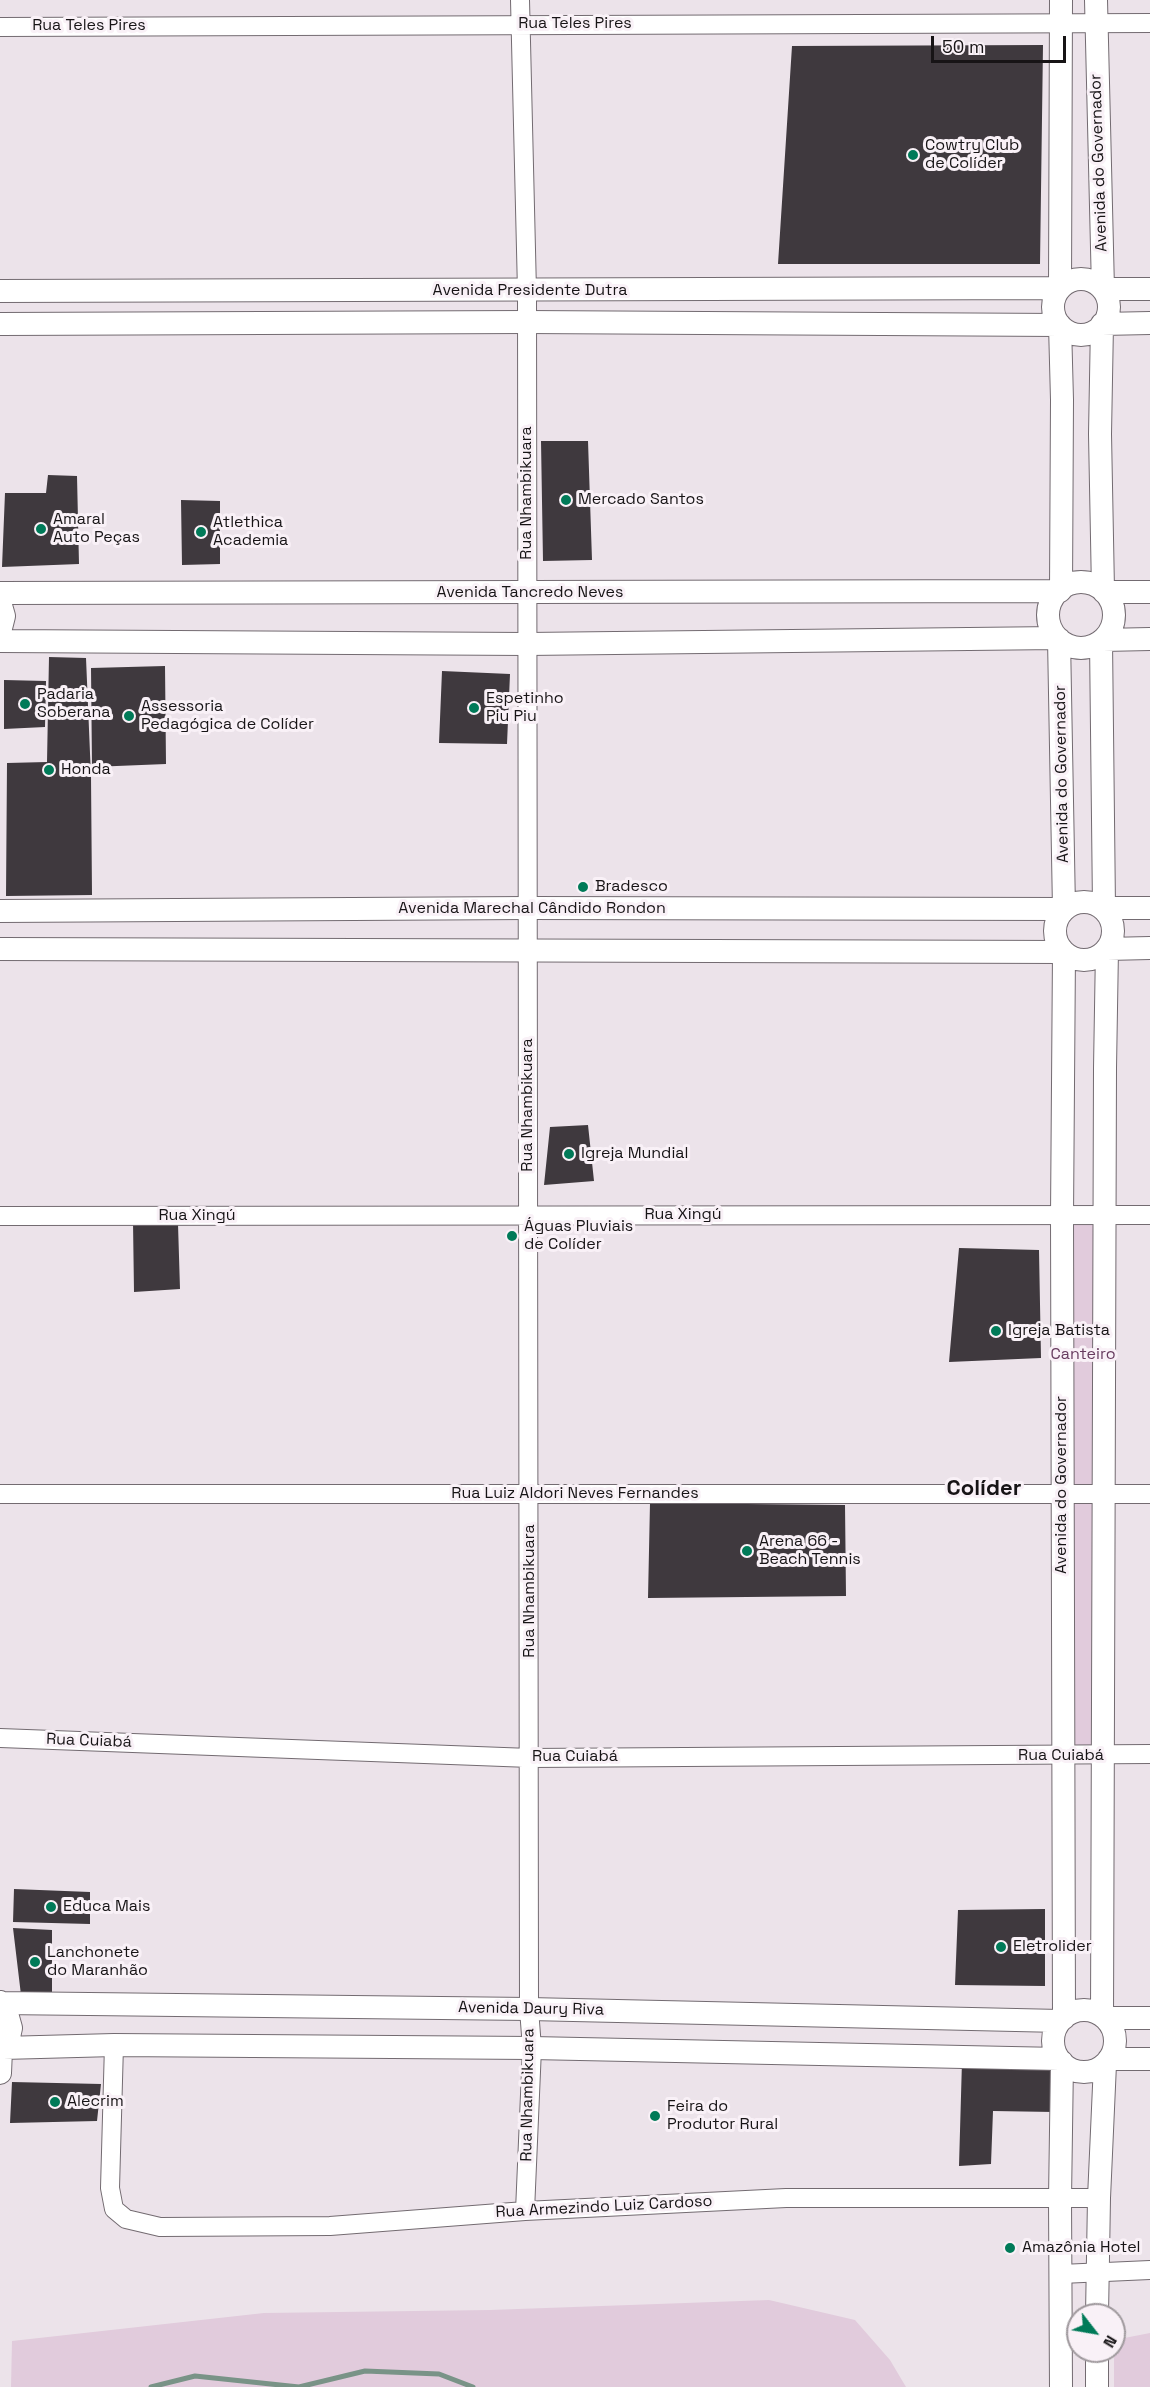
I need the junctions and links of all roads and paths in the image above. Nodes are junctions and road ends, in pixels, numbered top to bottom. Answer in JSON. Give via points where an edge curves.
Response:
{"nodes":[{"id":1,"x":520,"y":0,"type":"edge"},
{"id":2,"x":1061,"y":0,"type":"edge"},
{"id":3,"x":1096,"y":0,"type":"edge"},
{"id":4,"x":1061,"y":23,"type":"junction"},
{"id":5,"x":1096,"y":23,"type":"junction"},
{"id":6,"x":1150,"y":23,"type":"edge"},
{"id":7,"x":520,"y":24,"type":"junction"},
{"id":8,"x":0,"y":27,"type":"edge"},
{"id":9,"x":1060,"y":288,"type":"junction"},
{"id":10,"x":1103,"y":289,"type":"junction"},
{"id":11,"x":1150,"y":289,"type":"edge"},
{"id":12,"x":0,"y":291,"type":"edge"},
{"id":13,"x":527,"y":291,"type":"junction"},
{"id":14,"x":526,"y":322,"type":"junction"},
{"id":15,"x":1150,"y":323,"type":"edge"},
{"id":16,"x":0,"y":324,"type":"edge"},
{"id":17,"x":1102,"y":324,"type":"junction"},
{"id":18,"x":1060,"y":325,"type":"junction"},
{"id":19,"x":1060,"y":590,"type":"junction"},
{"id":20,"x":1103,"y":591,"type":"junction"},
{"id":21,"x":1150,"y":592,"type":"edge"},
{"id":22,"x":0,"y":593,"type":"edge"},
{"id":23,"x":527,"y":593,"type":"junction"},
{"id":24,"x":0,"y":602,"type":"edge"},
{"id":25,"x":0,"y":632,"type":"edge"},
{"id":26,"x":1058,"y":639,"type":"junction"},
{"id":27,"x":1150,"y":639,"type":"edge"},
{"id":28,"x":1102,"y":640,"type":"junction"},
{"id":29,"x":0,"y":641,"type":"edge"},
{"id":30,"x":527,"y":644,"type":"junction"},
{"id":31,"x":528,"y":908,"type":"junction"},
{"id":32,"x":1104,"y":908,"type":"junction"},
{"id":33,"x":1150,"y":908,"type":"edge"},
{"id":34,"x":1064,"y":909,"type":"junction"},
{"id":35,"x":0,"y":911,"type":"edge"},
{"id":36,"x":0,"y":925,"type":"edge"},
{"id":37,"x":0,"y":935,"type":"edge"},
{"id":38,"x":1150,"y":948,"type":"edge"},
{"id":39,"x":0,"y":949,"type":"edge"},
{"id":40,"x":1107,"y":949,"type":"junction"},
{"id":41,"x":528,"y":950,"type":"junction"},
{"id":42,"x":1064,"y":952,"type":"junction"},
{"id":43,"x":529,"y":1215,"type":"junction"},
{"id":44,"x":1150,"y":1215,"type":"edge"},
{"id":45,"x":0,"y":1216,"type":"edge"},
{"id":46,"x":1062,"y":1216,"type":"junction"},
{"id":47,"x":1105,"y":1216,"type":"junction"},
{"id":48,"x":0,"y":1494,"type":"edge"},
{"id":49,"x":530,"y":1494,"type":"junction"},
{"id":50,"x":1062,"y":1494,"type":"junction"},
{"id":51,"x":1104,"y":1494,"type":"junction"},
{"id":52,"x":1150,"y":1494,"type":"edge"},
{"id":53,"x":0,"y":1738,"type":"edge"},
{"id":54,"x":1150,"y":1754,"type":"edge"},
{"id":55,"x":1064,"y":1756,"type":"junction"},
{"id":56,"x":1103,"y":1756,"type":"junction"},
{"id":57,"x":530,"y":1758,"type":"junction"},
{"id":58,"x":1,"y":2003,"type":"edge"},
{"id":59,"x":529,"y":2009,"type":"junction"},
{"id":60,"x":1105,"y":2016,"type":"junction"},
{"id":61,"x":1150,"y":2018,"type":"edge"},
{"id":62,"x":1062,"y":2020,"type":"junction"},
{"id":63,"x":114,"y":2045,"type":"junction"},
{"id":64,"x":531,"y":2048,"type":"junction"},
{"id":65,"x":1,"y":2050,"type":"edge"},
{"id":66,"x":1150,"y":2059,"type":"edge"},
{"id":67,"x":1060,"y":2061,"type":"junction"},
{"id":68,"x":1107,"y":2061,"type":"junction"},
{"id":69,"x":0,"y":2073,"type":"edge"},
{"id":70,"x":1099,"y":2198,"type":"junction"},
{"id":71,"x":1060,"y":2199,"type":"junction"},
{"id":72,"x":525,"y":2211,"type":"junction"},
{"id":73,"x":1150,"y":2270,"type":"edge"},
{"id":74,"x":1097,"y":2272,"type":"junction"},
{"id":75,"x":1060,"y":2274,"type":"junction"},
{"id":76,"x":1097,"y":2303,"type":"edge"},
{"id":77,"x":1097,"y":2363,"type":"edge"},
{"id":78,"x":1061,"y":2387,"type":"edge"},
{"id":79,"x":1097,"y":2387,"type":"edge"}],
"edges":[{"from":1,"to":7,"type":"street","name":"Rua Nhambikuara"},
{"from":2,"to":4,"type":"street"},
{"from":3,"to":5,"type":"street","name":"Avenida do Governador"},
{"from":4,"to":5,"type":"street","name":"Rua Teles Pires"},
{"from":4,"to":7,"type":"street","name":"Rua Teles Pires"},
{"from":4,"to":9,"type":"street"},
{"from":5,"to":6,"type":"street","name":"Rua Teles Pires"},
{"from":5,"to":10,"type":"street","name":"Avenida do Governador"},
{"from":7,"to":8,"type":"street","name":"Rua Teles Pires"},
{"from":7,"to":13,"type":"street","name":"Rua Nhambikuara"},
{"from":9,"to":10,"type":"street","via":[[1077,279]]},
{"from":9,"to":13,"type":"street","name":"Avenida Presidente Dutra"},
{"from":9,"to":18,"type":"street","via":[[1054,302]]},
{"from":10,"to":11,"type":"street"},
{"from":10,"to":17,"type":"street","via":[[1109,307]]},
{"from":12,"to":13,"type":"street","name":"Avenida Presidente Dutra"},
{"from":13,"to":14,"type":"street","name":"Rua Nhambikuara"},
{"from":14,"to":16,"type":"street","name":"Avenida Presidente Dutra"},
{"from":14,"to":18,"type":"street","name":"Avenida Presidente Dutra"},
{"from":14,"to":23,"type":"street","name":"Rua Nhambikuara"},
{"from":15,"to":17,"type":"street"},
{"from":17,"to":18,"type":"street","via":[[1086,334],[1076,334]]},
{"from":17,"to":20,"type":"street"},
{"from":18,"to":19,"type":"street"},
{"from":19,"to":20,"type":"street","via":[[1082,583]]},
{"from":19,"to":23,"type":"street","name":"Avenida Tancredo Neves"},
{"from":19,"to":26,"type":"street","via":[[1049,608],[1048,619]]},
{"from":20,"to":21,"type":"street"},
{"from":20,"to":28,"type":"street","via":[[1110,599],[1114,621]]},
{"from":22,"to":23,"type":"street","name":"Avenida Tancredo Neves"},
{"from":23,"to":30,"type":"street","name":"Rua Nhambikuara"},
{"from":24,"to":25,"type":"street","via":[[4,616]]},
{"from":26,"to":28,"type":"street","via":[[1085,648]]},
{"from":26,"to":30,"type":"street"},
{"from":26,"to":34,"type":"street","name":"Avenida do Governador"},
{"from":27,"to":28,"type":"street"},
{"from":28,"to":32,"type":"street"},
{"from":29,"to":30,"type":"street"},
{"from":30,"to":31,"type":"street","name":"Rua Nhambikuara"},
{"from":31,"to":34,"type":"street","name":"Avenida Marechal Cândido Rondon"},
{"from":31,"to":35,"type":"street","name":"Avenida Marechal Cândido Rondon"},
{"from":31,"to":41,"type":"street","name":"Rua Nhambikuara"},
{"from":32,"to":33,"type":"street"},
{"from":32,"to":34,"type":"street","via":[[1088,901]]},
{"from":32,"to":40,"type":"street","via":[[1113,923],[1112,941]]},
{"from":34,"to":42,"type":"street","via":[[1055,926]]},
{"from":36,"to":37,"type":"street"},
{"from":38,"to":40,"type":"street"},
{"from":39,"to":41,"type":"street"},
{"from":40,"to":42,"type":"street","via":[[1091,959]]},
{"from":40,"to":47,"type":"street"},
{"from":41,"to":42,"type":"street"},
{"from":41,"to":43,"type":"street","name":"Rua Nhambikuara"},
{"from":42,"to":46,"type":"street","name":"Avenida do Governador"},
{"from":43,"to":45,"type":"street","name":"Rua Xingú"},
{"from":43,"to":46,"type":"street","name":"Rua Xingú"},
{"from":43,"to":49,"type":"street","name":"Rua Nhambikuara"},
{"from":44,"to":47,"type":"street","name":"Rua Xingú"},
{"from":46,"to":47,"type":"street","name":"Rua Xingú"},
{"from":46,"to":50,"type":"street","name":"Avenida do Governador"},
{"from":47,"to":51,"type":"street"},
{"from":48,"to":49,"type":"street","name":"Rua Luiz Aldori Neves Fernandes"},
{"from":49,"to":50,"type":"street","name":"Rua Luiz Aldori Neves Fernandes"},
{"from":49,"to":57,"type":"street","name":"Rua Nhambikuara"},
{"from":50,"to":51,"type":"street","name":"Rua Luiz Aldori Neves Fernandes"},
{"from":50,"to":55,"type":"street","name":"Avenida do Governador"},
{"from":51,"to":52,"type":"street","name":"Rua Luiz Aldori Neves Fernandes"},
{"from":51,"to":56,"type":"street"},
{"from":53,"to":57,"type":"street","name":"Rua Cuiabá"},
{"from":54,"to":56,"type":"street","name":"Rua Cuiabá"},
{"from":55,"to":56,"type":"street","name":"Rua Cuiabá"},
{"from":55,"to":57,"type":"street","name":"Rua Cuiabá"},
{"from":55,"to":62,"type":"street","name":"Avenida do Governador"},
{"from":56,"to":60,"type":"street"},
{"from":57,"to":59,"type":"street","name":"Rua Nhambikuara"},
{"from":58,"to":59,"type":"street","name":"Avenida Daury Riva"},
{"from":58,"to":65,"type":"street","via":[[11,2028]]},
{"from":59,"to":62,"type":"street","name":"Avenida Daury Riva"},
{"from":59,"to":64,"type":"street","name":"Rua Nhambikuara"},
{"from":60,"to":61,"type":"street"},
{"from":60,"to":62,"type":"street","via":[[1083,2010]]},
{"from":60,"to":68,"type":"street","via":[[1115,2034]]},
{"from":62,"to":67,"type":"street","via":[[1054,2036]]},
{"from":63,"to":64,"type":"street"},
{"from":63,"to":65,"type":"street"},
{"from":63,"to":72,"type":"street","name":"Rua Armezindo Luiz Cardoso","via":[[110,2188],[114,2209],[126,2219],[160,2227],[330,2226]]},
{"from":64,"to":67,"type":"street"},
{"from":64,"to":72,"type":"street","name":"Rua Nhambikuara"},
{"from":65,"to":69,"type":"street"},
{"from":66,"to":68,"type":"street"},
{"from":67,"to":68,"type":"street","via":[[1078,2071],[1088,2071]]},
{"from":67,"to":71,"type":"street"},
{"from":68,"to":70,"type":"street"},
{"from":70,"to":71,"type":"street","name":"Rua Armezindo Luiz Cardoso"},
{"from":70,"to":74,"type":"street"},
{"from":71,"to":72,"type":"street","name":"Rua Armezindo Luiz Cardoso","via":[[786,2198]]},
{"from":71,"to":75,"type":"street"},
{"from":73,"to":74,"type":"street"},
{"from":74,"to":75,"type":"street"},
{"from":74,"to":76,"type":"street"},
{"from":75,"to":78,"type":"street"},
{"from":77,"to":79,"type":"street"}]}
